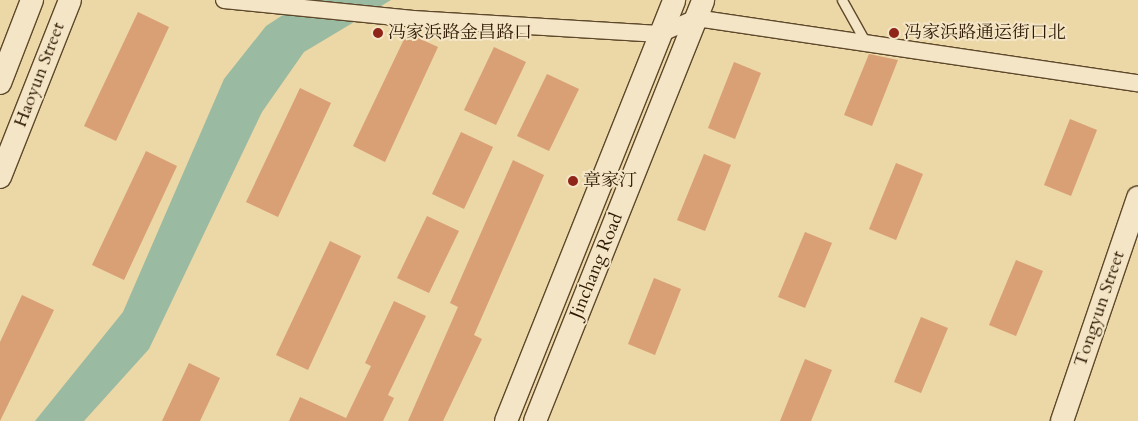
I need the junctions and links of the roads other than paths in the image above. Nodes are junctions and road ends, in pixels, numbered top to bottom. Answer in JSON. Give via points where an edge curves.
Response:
{"nodes":[{"id":1,"x":32,"y":0,"type":"edge"},
{"id":2,"x":70,"y":0,"type":"edge"},
{"id":3,"x":224,"y":0,"type":"edge"},
{"id":4,"x":674,"y":0,"type":"edge"},
{"id":5,"x":842,"y":0,"type":"edge"},
{"id":6,"x":699,"y":9,"type":"edge"},
{"id":7,"x":660,"y":34,"type":"junction"},
{"id":8,"x":866,"y":43,"type":"junction"},
{"id":9,"x":0,"y":83,"type":"edge"},
{"id":10,"x":1138,"y":83,"type":"edge"},
{"id":11,"x":0,"y":177,"type":"edge"},
{"id":12,"x":1138,"y":198,"type":"edge"},
{"id":13,"x":506,"y":421,"type":"edge"},
{"id":14,"x":535,"y":421,"type":"edge"},
{"id":15,"x":1062,"y":421,"type":"edge"}],
"edges":[{"from":1,"to":9,"type":"main road","name":"Haoyun Street"},
{"from":2,"to":11,"type":"main road","name":"Haoyun Street"},
{"from":3,"to":7,"type":"street","via":[[368,16]]},
{"from":4,"to":7,"type":"main road","name":"Jinchang Road"},
{"from":5,"to":8,"type":"lane"},
{"from":6,"to":7,"type":"street"},
{"from":6,"to":8,"type":"street"},
{"from":6,"to":14,"type":"main road","name":"Jinchang Road"},
{"from":7,"to":13,"type":"main road","name":"Jinchang Road"},
{"from":8,"to":10,"type":"street"},
{"from":12,"to":15,"type":"main road","name":"Tongyun Street"}]}
